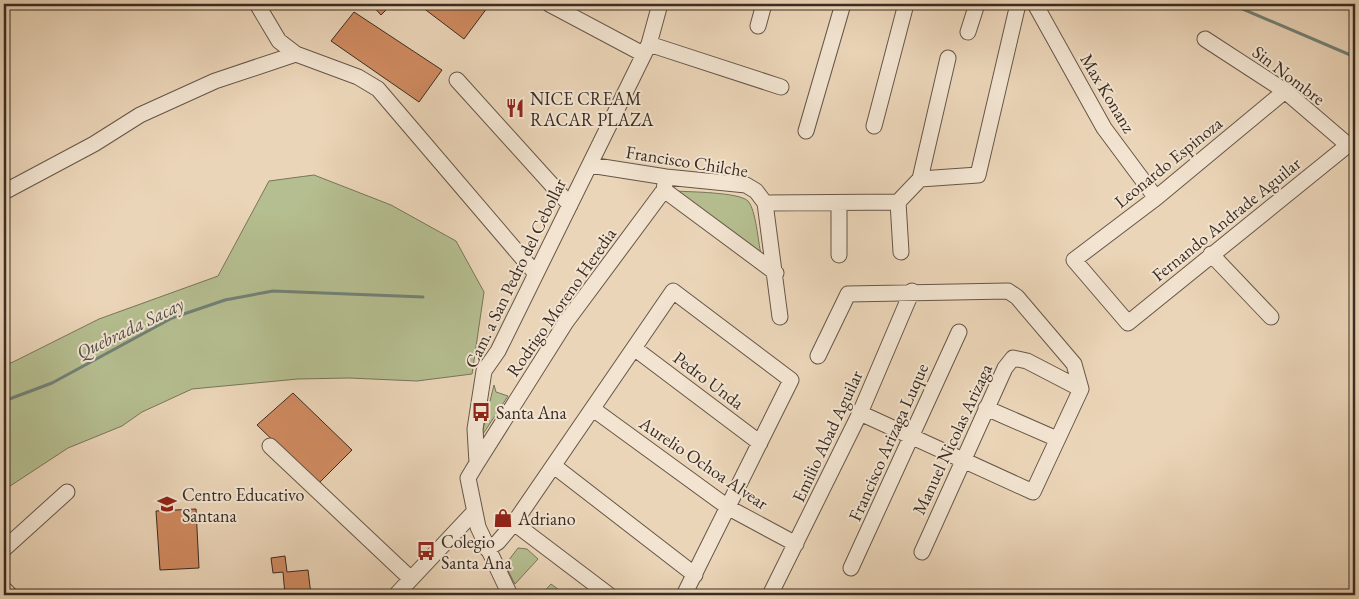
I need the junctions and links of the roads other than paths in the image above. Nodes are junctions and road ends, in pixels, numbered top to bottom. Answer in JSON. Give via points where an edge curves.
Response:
{"nodes":[{"id":1,"x":257,"y":4,"type":"edge"},
{"id":2,"x":549,"y":4,"type":"edge"},
{"id":3,"x":660,"y":4,"type":"edge"},
{"id":4,"x":764,"y":4,"type":"edge"},
{"id":5,"x":844,"y":4,"type":"edge"},
{"id":6,"x":906,"y":4,"type":"edge"},
{"id":7,"x":977,"y":4,"type":"edge"},
{"id":8,"x":1018,"y":4,"type":"edge"},
{"id":9,"x":1035,"y":4,"type":"edge"},
{"id":10,"x":758,"y":26,"type":"dead end"},
{"id":11,"x":968,"y":32,"type":"dead end"},
{"id":12,"x":1205,"y":38,"type":"dead end"},
{"id":13,"x":646,"y":49,"type":"junction"},
{"id":14,"x":296,"y":54,"type":"junction"},
{"id":15,"x":948,"y":58,"type":"dead end"},
{"id":16,"x":457,"y":80,"type":"dead end"},
{"id":17,"x":781,"y":87,"type":"dead end"},
{"id":18,"x":1285,"y":91,"type":"junction"},
{"id":19,"x":874,"y":126,"type":"dead end"},
{"id":20,"x":806,"y":131,"type":"dead end"},
{"id":21,"x":1348,"y":145,"type":"joint"},
{"id":22,"x":590,"y":165,"type":"junction"},
{"id":23,"x":920,"y":180,"type":"junction"},
{"id":24,"x":665,"y":184,"type":"junction"},
{"id":25,"x":4,"y":192,"type":"edge"},
{"id":26,"x":1156,"y":198,"type":"junction"},
{"id":27,"x":898,"y":202,"type":"junction"},
{"id":28,"x":765,"y":203,"type":"junction"},
{"id":29,"x":839,"y":203,"type":"junction"},
{"id":30,"x":570,"y":205,"type":"junction"},
{"id":31,"x":901,"y":252,"type":"dead end"},
{"id":32,"x":1211,"y":254,"type":"junction"},
{"id":33,"x":839,"y":255,"type":"dead end"},
{"id":34,"x":776,"y":273,"type":"junction"},
{"id":35,"x":536,"y":274,"type":"junction"},
{"id":36,"x":912,"y":292,"type":"junction"},
{"id":37,"x":780,"y":317,"type":"dead end"},
{"id":38,"x":1271,"y":317,"type":"dead end"},
{"id":39,"x":1128,"y":323,"type":"joint"},
{"id":40,"x":958,"y":332,"type":"dead end"},
{"id":41,"x":634,"y":348,"type":"junction"},
{"id":42,"x":818,"y":356,"type":"dead end"},
{"id":43,"x":1081,"y":389,"type":"junction"},
{"id":44,"x":986,"y":408,"type":"junction"},
{"id":45,"x":594,"y":409,"type":"junction"},
{"id":46,"x":860,"y":413,"type":"junction"},
{"id":47,"x":912,"y":436,"type":"junction"},
{"id":48,"x":1058,"y":440,"type":"junction"},
{"id":49,"x":760,"y":443,"type":"junction"},
{"id":50,"x":270,"y":446,"type":"dead end"},
{"id":51,"x":962,"y":459,"type":"junction"},
{"id":52,"x":477,"y":463,"type":"junction"},
{"id":53,"x":554,"y":466,"type":"junction"},
{"id":54,"x":67,"y":492,"type":"dead end"},
{"id":55,"x":729,"y":508,"type":"junction"},
{"id":56,"x":474,"y":512,"type":"junction"},
{"id":57,"x":514,"y":523,"type":"junction"},
{"id":58,"x":796,"y":544,"type":"junction"},
{"id":59,"x":4,"y":549,"type":"edge"},
{"id":60,"x":487,"y":549,"type":"junction"},
{"id":61,"x":922,"y":552,"type":"dead end"},
{"id":62,"x":852,"y":568,"type":"dead end"},
{"id":63,"x":695,"y":575,"type":"junction"},
{"id":64,"x":411,"y":578,"type":"junction"},
{"id":65,"x":4,"y":590,"type":"edge"},
{"id":66,"x":10,"y":595,"type":"edge"},
{"id":67,"x":396,"y":595,"type":"edge"},
{"id":68,"x":510,"y":595,"type":"edge"},
{"id":69,"x":609,"y":595,"type":"edge"},
{"id":70,"x":684,"y":595,"type":"edge"},
{"id":71,"x":770,"y":595,"type":"edge"}],
"edges":[{"from":1,"to":14,"type":"street","via":[[279,41]]},
{"from":2,"to":13,"type":"street"},
{"from":3,"to":13,"type":"street","name":"Cam. a San Pedro del Cebollar"},
{"from":4,"to":10,"type":"street"},
{"from":5,"to":20,"type":"street"},
{"from":6,"to":19,"type":"street"},
{"from":7,"to":11,"type":"street"},
{"from":8,"to":23,"type":"street","via":[[978,175]]},
{"from":9,"to":26,"type":"street","name":"Max Konanz","via":[[1104,128]]},
{"from":12,"to":18,"type":"street","name":"Sin Nombre"},
{"from":13,"to":17,"type":"street"},
{"from":13,"to":22,"type":"street","name":"Cam. a San Pedro del Cebollar"},
{"from":14,"to":25,"type":"street","via":[[215,81],[140,115],[94,144]]},
{"from":14,"to":35,"type":"street","via":[[358,77],[378,89]]},
{"from":15,"to":23,"type":"street"},
{"from":16,"to":30,"type":"street"},
{"from":18,"to":21,"type":"street","name":"Sin Nombre"},
{"from":18,"to":26,"type":"street","name":"Leonardo Espinoza"},
{"from":21,"to":32,"type":"street","name":"Fernando Andrade Aguilar"},
{"from":22,"to":24,"type":"street","name":"Francisco Chilche"},
{"from":22,"to":30,"type":"street","name":"Cam. a San Pedro del Cebollar"},
{"from":23,"to":27,"type":"street"},
{"from":24,"to":28,"type":"street","name":"Francisco Chilche","via":[[746,185],[756,191]]},
{"from":24,"to":34,"type":"street"},
{"from":24,"to":52,"type":"street","name":"Rodrigo Moreno Heredia","via":[[566,322]]},
{"from":26,"to":39,"type":"street","name":"Leonardo Espinoza","via":[[1074,260]]},
{"from":27,"to":29,"type":"street"},
{"from":27,"to":31,"type":"street"},
{"from":28,"to":29,"type":"street"},
{"from":28,"to":34,"type":"street"},
{"from":29,"to":33,"type":"street"},
{"from":30,"to":35,"type":"street","name":"Cam. a San Pedro del Cebollar"},
{"from":32,"to":38,"type":"street"},
{"from":32,"to":39,"type":"street","name":"Fernando Andrade Aguilar"},
{"from":34,"to":37,"type":"street"},
{"from":35,"to":52,"type":"street","name":"Cam. a San Pedro del Cebollar","via":[[498,351],[484,371],[475,429]]},
{"from":36,"to":42,"type":"street","via":[[848,294]]},
{"from":36,"to":43,"type":"street","via":[[1008,291],[1017,297],[1074,364]]},
{"from":36,"to":46,"type":"street","name":"Emilio Abad Aguilar"},
{"from":40,"to":47,"type":"street","name":"Francisco Arizaga Luque"},
{"from":41,"to":45,"type":"street"},
{"from":41,"to":49,"type":"street","name":"Pedro Unda"},
{"from":41,"to":49,"type":"street","via":[[673,291],[791,380]]},
{"from":43,"to":44,"type":"street","name":"Manuel Nicolas Arizaga","via":[[1027,361],[1013,358]]},
{"from":43,"to":48,"type":"street"},
{"from":44,"to":48,"type":"street"},
{"from":44,"to":51,"type":"street","name":"Manuel Nicolas Arizaga"},
{"from":45,"to":53,"type":"street"},
{"from":45,"to":55,"type":"street","name":"Aurelio Ochoa Alvear"},
{"from":46,"to":47,"type":"street"},
{"from":46,"to":58,"type":"street","name":"Emilio Abad Aguilar"},
{"from":47,"to":51,"type":"street"},
{"from":47,"to":62,"type":"street","name":"Francisco Arizaga Luque"},
{"from":48,"to":51,"type":"street","via":[[1033,492]]},
{"from":49,"to":55,"type":"street"},
{"from":50,"to":64,"type":"street"},
{"from":51,"to":61,"type":"street","name":"Manuel Nicolas Arizaga"},
{"from":52,"to":56,"type":"street","name":"Cam. a San Pedro del Cebollar","via":[[468,478]]},
{"from":53,"to":57,"type":"street"},
{"from":53,"to":63,"type":"street"},
{"from":54,"to":59,"type":"street"},
{"from":55,"to":58,"type":"street","name":"Aurelio Ochoa Alvear"},
{"from":55,"to":63,"type":"street"},
{"from":56,"to":60,"type":"street","name":"Cam. a San Pedro del Cebollar"},
{"from":56,"to":64,"type":"street"},
{"from":57,"to":60,"type":"street","via":[[498,542]]},
{"from":57,"to":69,"type":"street"},
{"from":58,"to":71,"type":"street","name":"Emilio Abad Aguilar"},
{"from":60,"to":68,"type":"street","name":"Cam. a San Pedro del Cebollar"},
{"from":63,"to":70,"type":"street"},
{"from":64,"to":67,"type":"street"},
{"from":65,"to":66,"type":"street"}]}
